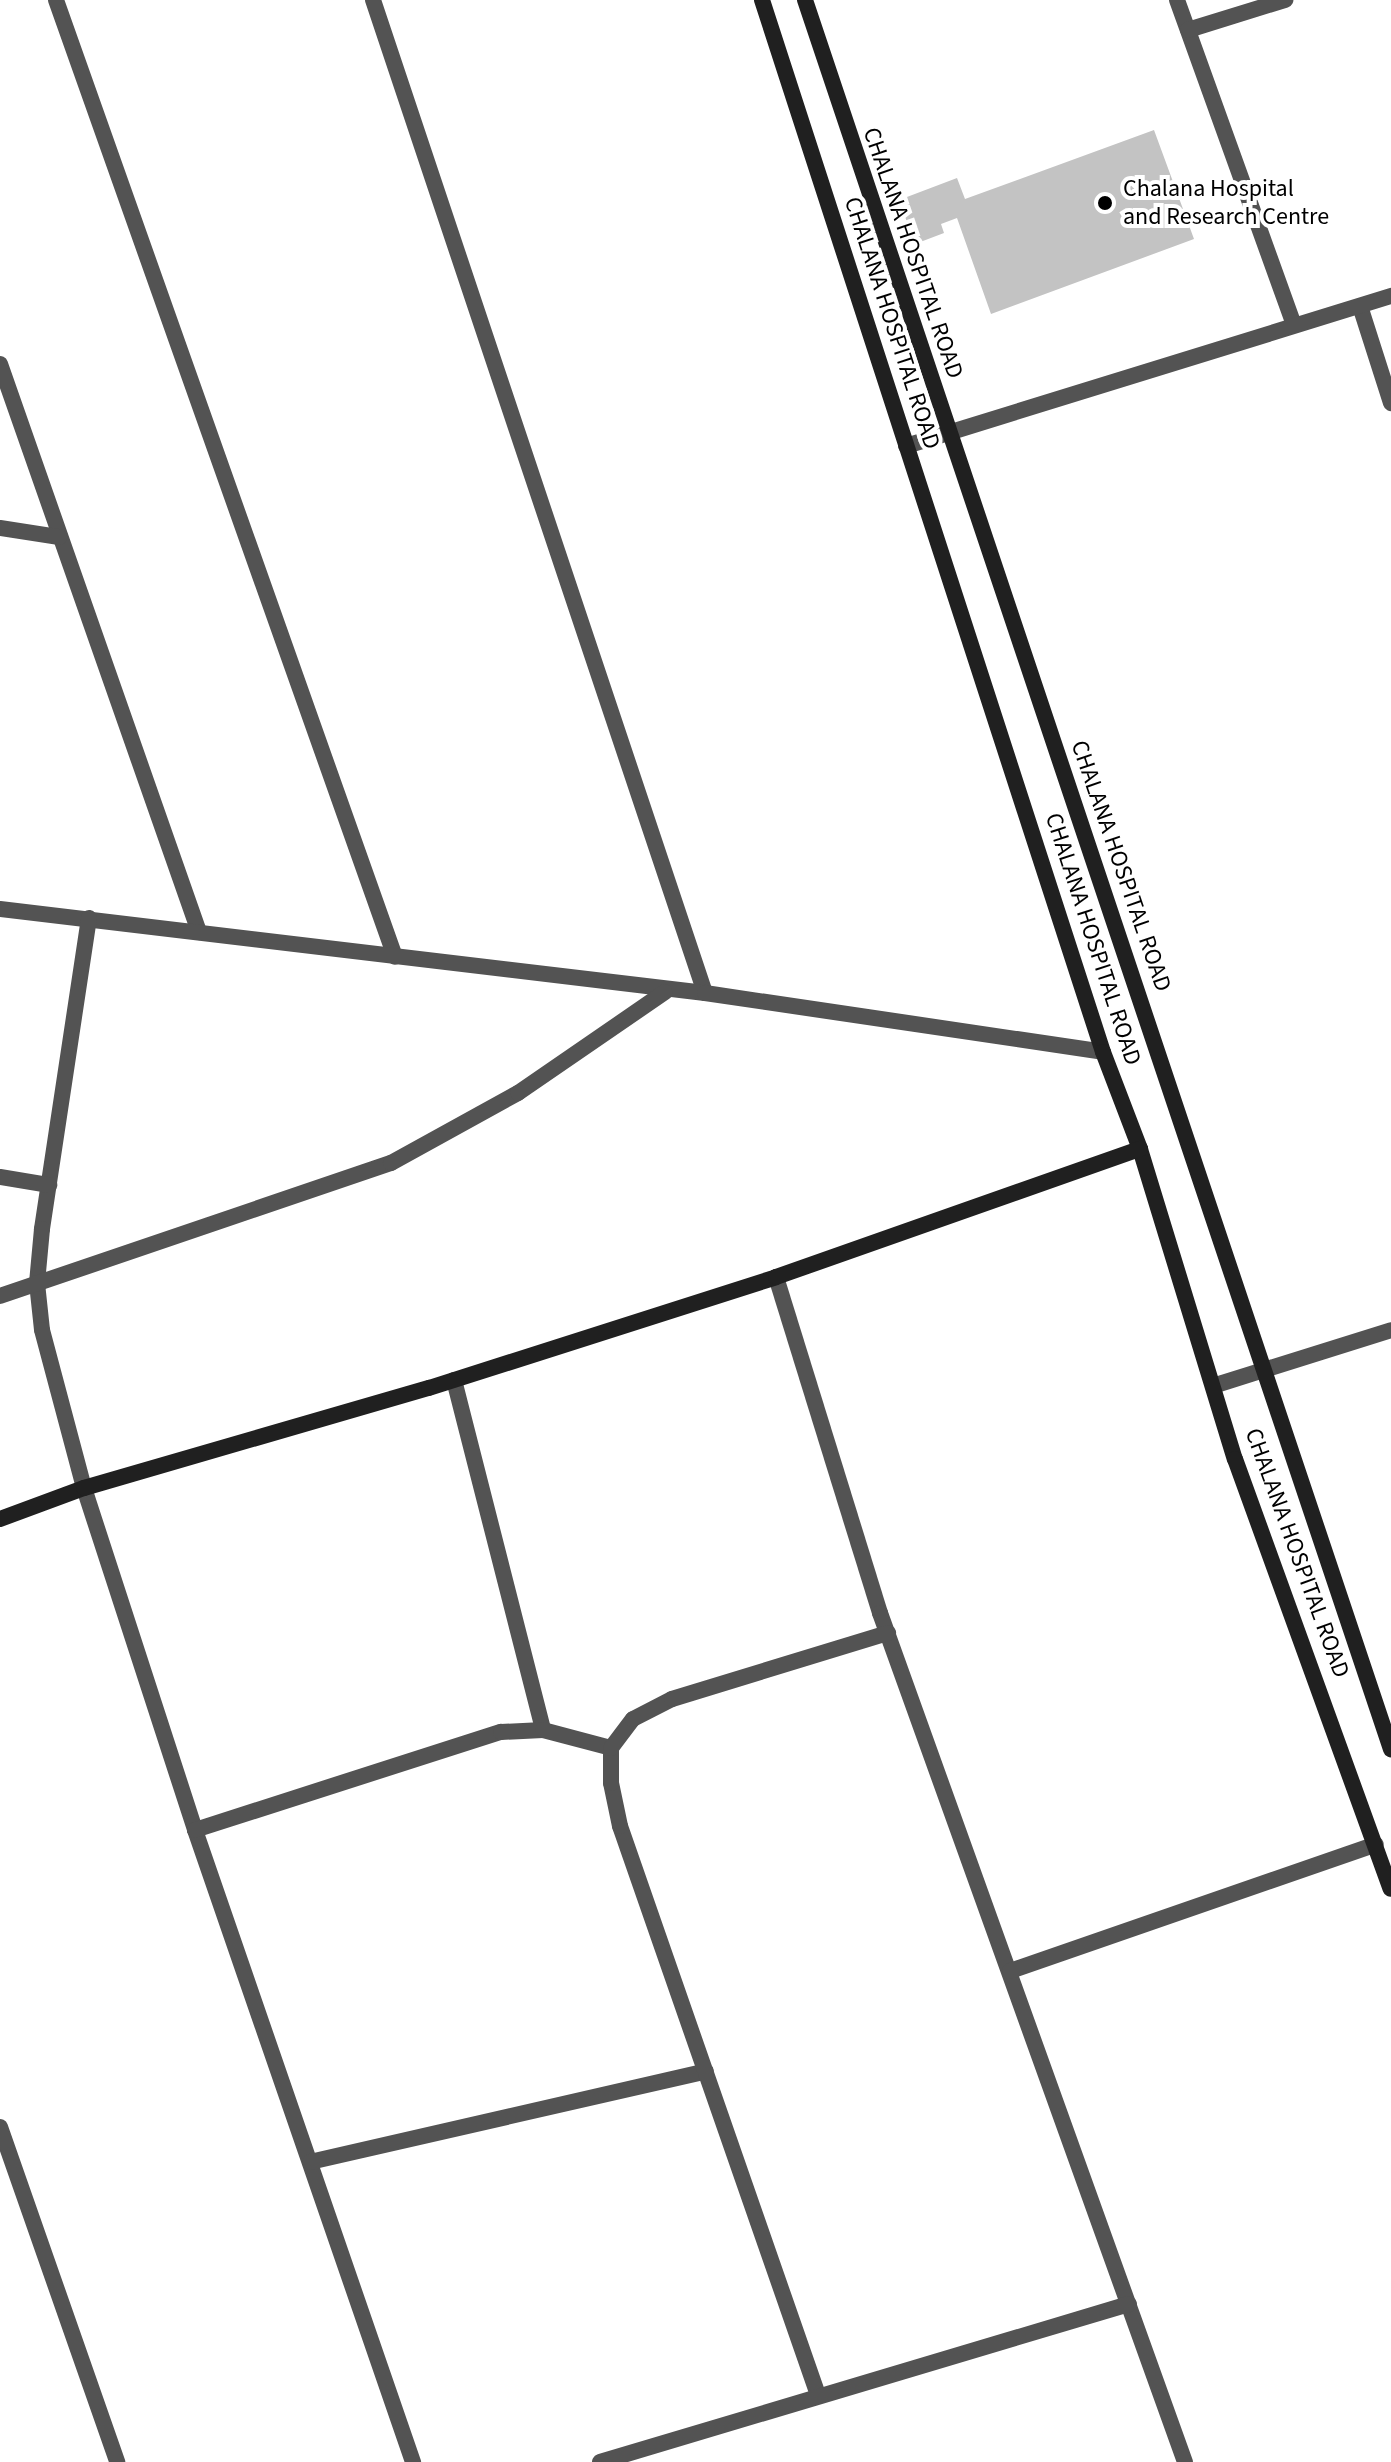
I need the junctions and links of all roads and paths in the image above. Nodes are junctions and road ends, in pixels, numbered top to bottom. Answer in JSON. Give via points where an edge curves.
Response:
{"nodes":[{"id":1,"x":56,"y":0,"type":"edge"},
{"id":2,"x":373,"y":0,"type":"edge"},
{"id":3,"x":762,"y":0,"type":"edge"},
{"id":4,"x":805,"y":0,"type":"edge"},
{"id":5,"x":1177,"y":0,"type":"edge"},
{"id":6,"x":1285,"y":0,"type":"edge"},
{"id":7,"x":1188,"y":30,"type":"junction"},
{"id":8,"x":1391,"y":296,"type":"edge"},
{"id":9,"x":1360,"y":306,"type":"junction"},
{"id":10,"x":1294,"y":325,"type":"junction"},
{"id":11,"x":0,"y":364,"type":"edge"},
{"id":12,"x":1391,"y":403,"type":"edge"},
{"id":13,"x":948,"y":432,"type":"junction"},
{"id":14,"x":906,"y":446,"type":"junction"},
{"id":15,"x":0,"y":528,"type":"edge"},
{"id":16,"x":59,"y":537,"type":"junction"},
{"id":17,"x":0,"y":909,"type":"edge"},
{"id":18,"x":89,"y":918,"type":"junction"},
{"id":19,"x":199,"y":932,"type":"junction"},
{"id":20,"x":395,"y":957,"type":"junction"},
{"id":21,"x":665,"y":992,"type":"junction"},
{"id":22,"x":705,"y":993,"type":"junction"},
{"id":23,"x":1103,"y":1052,"type":"junction"},
{"id":24,"x":1140,"y":1149,"type":"junction"},
{"id":25,"x":0,"y":1177,"type":"edge"},
{"id":26,"x":49,"y":1185,"type":"junction"},
{"id":27,"x":776,"y":1277,"type":"junction"},
{"id":28,"x":37,"y":1283,"type":"junction"},
{"id":29,"x":0,"y":1296,"type":"edge"},
{"id":30,"x":1391,"y":1330,"type":"edge"},
{"id":31,"x":1265,"y":1370,"type":"junction"},
{"id":32,"x":454,"y":1380,"type":"junction"},
{"id":33,"x":1216,"y":1385,"type":"junction"},
{"id":34,"x":84,"y":1488,"type":"junction"},
{"id":35,"x":0,"y":1519,"type":"edge"},
{"id":36,"x":888,"y":1633,"type":"junction"},
{"id":37,"x":543,"y":1730,"type":"junction"},
{"id":38,"x":611,"y":1748,"type":"junction"},
{"id":39,"x":1391,"y":1749,"type":"edge"},
{"id":40,"x":195,"y":1830,"type":"junction"},
{"id":41,"x":1376,"y":1844,"type":"junction"},
{"id":42,"x":1391,"y":1889,"type":"edge"},
{"id":43,"x":1010,"y":1971,"type":"junction"},
{"id":44,"x":706,"y":2071,"type":"junction"},
{"id":45,"x":0,"y":2127,"type":"edge"},
{"id":46,"x":310,"y":2162,"type":"junction"},
{"id":47,"x":1129,"y":2304,"type":"junction"},
{"id":48,"x":818,"y":2395,"type":"junction"},
{"id":49,"x":117,"y":2462,"type":"edge"},
{"id":50,"x":413,"y":2462,"type":"edge"},
{"id":51,"x":600,"y":2462,"type":"edge"},
{"id":52,"x":1185,"y":2462,"type":"edge"}],
"edges":[{"from":1,"to":20,"type":"street"},
{"from":2,"to":22,"type":"street"},
{"from":3,"to":14,"type":"street","name":"CHALANA HOSPITAL ROAD"},
{"from":4,"to":13,"type":"street","name":"CHALANA HOSPITAL ROAD"},
{"from":5,"to":7,"type":"street"},
{"from":6,"to":7,"type":"street"},
{"from":7,"to":10,"type":"street"},
{"from":8,"to":9,"type":"street"},
{"from":9,"to":10,"type":"street"},
{"from":9,"to":12,"type":"street"},
{"from":10,"to":13,"type":"street"},
{"from":11,"to":16,"type":"street"},
{"from":13,"to":14,"type":"street"},
{"from":13,"to":31,"type":"street","name":"CHALANA HOSPITAL ROAD"},
{"from":14,"to":23,"type":"street","name":"CHALANA HOSPITAL ROAD"},
{"from":15,"to":16,"type":"street"},
{"from":16,"to":19,"type":"street"},
{"from":17,"to":18,"type":"street"},
{"from":18,"to":19,"type":"street"},
{"from":18,"to":26,"type":"street"},
{"from":19,"to":20,"type":"street"},
{"from":20,"to":21,"type":"street"},
{"from":21,"to":22,"type":"street"},
{"from":21,"to":28,"type":"street","via":[[518,1093],[391,1163]]},
{"from":22,"to":23,"type":"street"},
{"from":23,"to":24,"type":"street","name":"CHALANA HOSPITAL ROAD"},
{"from":24,"to":27,"type":"street"},
{"from":24,"to":33,"type":"street","name":"CHALANA HOSPITAL ROAD"},
{"from":25,"to":26,"type":"street"},
{"from":26,"to":28,"type":"street"},
{"from":27,"to":32,"type":"street"},
{"from":27,"to":36,"type":"street"},
{"from":28,"to":29,"type":"street"},
{"from":28,"to":34,"type":"street","via":[[42,1330]]},
{"from":30,"to":31,"type":"street"},
{"from":31,"to":33,"type":"street"},
{"from":31,"to":39,"type":"street","name":"CHALANA HOSPITAL ROAD"},
{"from":32,"to":34,"type":"street"},
{"from":32,"to":37,"type":"street"},
{"from":33,"to":41,"type":"street","name":"CHALANA HOSPITAL ROAD","via":[[1235,1459]]},
{"from":34,"to":35,"type":"street"},
{"from":34,"to":40,"type":"street"},
{"from":36,"to":38,"type":"street","via":[[672,1699],[633,1719]]},
{"from":36,"to":43,"type":"street"},
{"from":37,"to":38,"type":"street"},
{"from":37,"to":40,"type":"street","via":[[501,1732]]},
{"from":38,"to":44,"type":"street","via":[[611,1783],[620,1826]]},
{"from":40,"to":46,"type":"street"},
{"from":41,"to":42,"type":"street","name":"CHALANA HOSPITAL ROAD"},
{"from":41,"to":43,"type":"street"},
{"from":43,"to":47,"type":"street"},
{"from":44,"to":46,"type":"street"},
{"from":44,"to":48,"type":"street"},
{"from":45,"to":49,"type":"street"},
{"from":46,"to":50,"type":"street"},
{"from":47,"to":48,"type":"street"},
{"from":47,"to":52,"type":"street"},
{"from":48,"to":51,"type":"street"}]}
